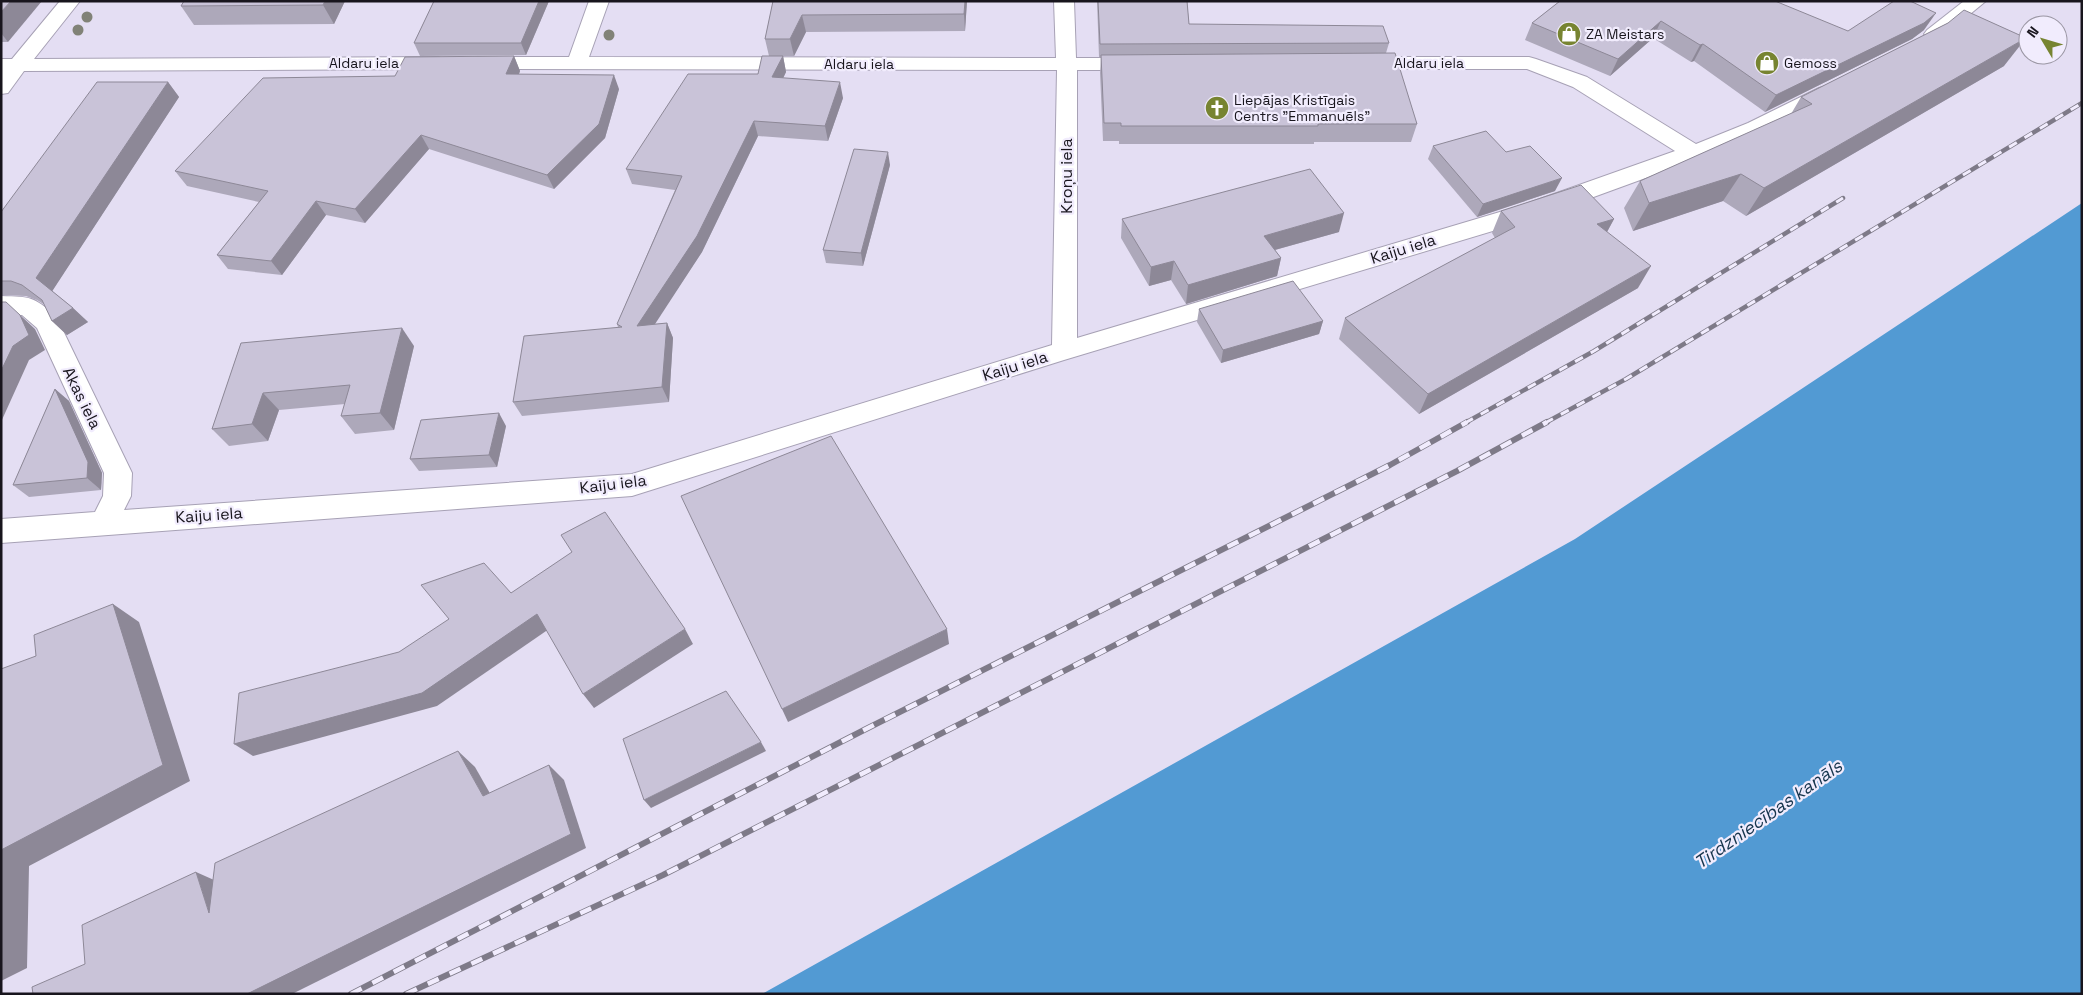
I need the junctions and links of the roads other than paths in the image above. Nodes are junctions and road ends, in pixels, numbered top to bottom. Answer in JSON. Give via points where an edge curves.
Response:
{"nodes":[{"id":1,"x":70,"y":1,"type":"edge"},
{"id":2,"x":599,"y":1,"type":"edge"},
{"id":3,"x":1064,"y":1,"type":"edge"},
{"id":4,"x":1976,"y":1,"type":"edge"},
{"id":5,"x":1920,"y":45,"type":"edge"},
{"id":6,"x":577,"y":62,"type":"junction"},
{"id":7,"x":1155,"y":64,"type":"edge"},
{"id":8,"x":1342,"y":64,"type":"edge"},
{"id":9,"x":10,"y":65,"type":"edge"},
{"id":10,"x":1066,"y":65,"type":"junction"},
{"id":11,"x":1843,"y":84,"type":"edge"},
{"id":12,"x":1,"y":88,"type":"edge"},
{"id":13,"x":1693,"y":152,"type":"junction"},
{"id":14,"x":1,"y":305,"type":"edge"},
{"id":15,"x":1064,"y":350,"type":"junction"},
{"id":16,"x":104,"y":522,"type":"junction"},
{"id":17,"x":1,"y":531,"type":"edge"}],
"edges":[{"from":1,"to":9,"type":"street"},
{"from":2,"to":6,"type":"street"},
{"from":3,"to":10,"type":"street","name":"Kroņu iela"},
{"from":4,"to":5,"type":"street"},
{"from":6,"to":9,"type":"street","name":"Aldaru iela"},
{"from":6,"to":10,"type":"street","name":"Aldaru iela"},
{"from":7,"to":10,"type":"street","name":"Aldaru iela"},
{"from":8,"to":13,"type":"street","name":"Aldaru iela","via":[[1529,63],[1580,82]]},
{"from":9,"to":12,"type":"street"},
{"from":10,"to":15,"type":"street","name":"Kroņu iela"},
{"from":11,"to":13,"type":"street","name":"Kaiju iela","via":[[1756,128]]},
{"from":13,"to":15,"type":"street","name":"Kaiju iela","via":[[1528,212]]},
{"from":14,"to":16,"type":"street","name":"Akas iela","via":[[28,306],[47,322],[118,473],[117,496]]},
{"from":15,"to":16,"type":"street","name":"Kaiju iela","via":[[632,485]]},
{"from":16,"to":17,"type":"street","name":"Kaiju iela"}]}
